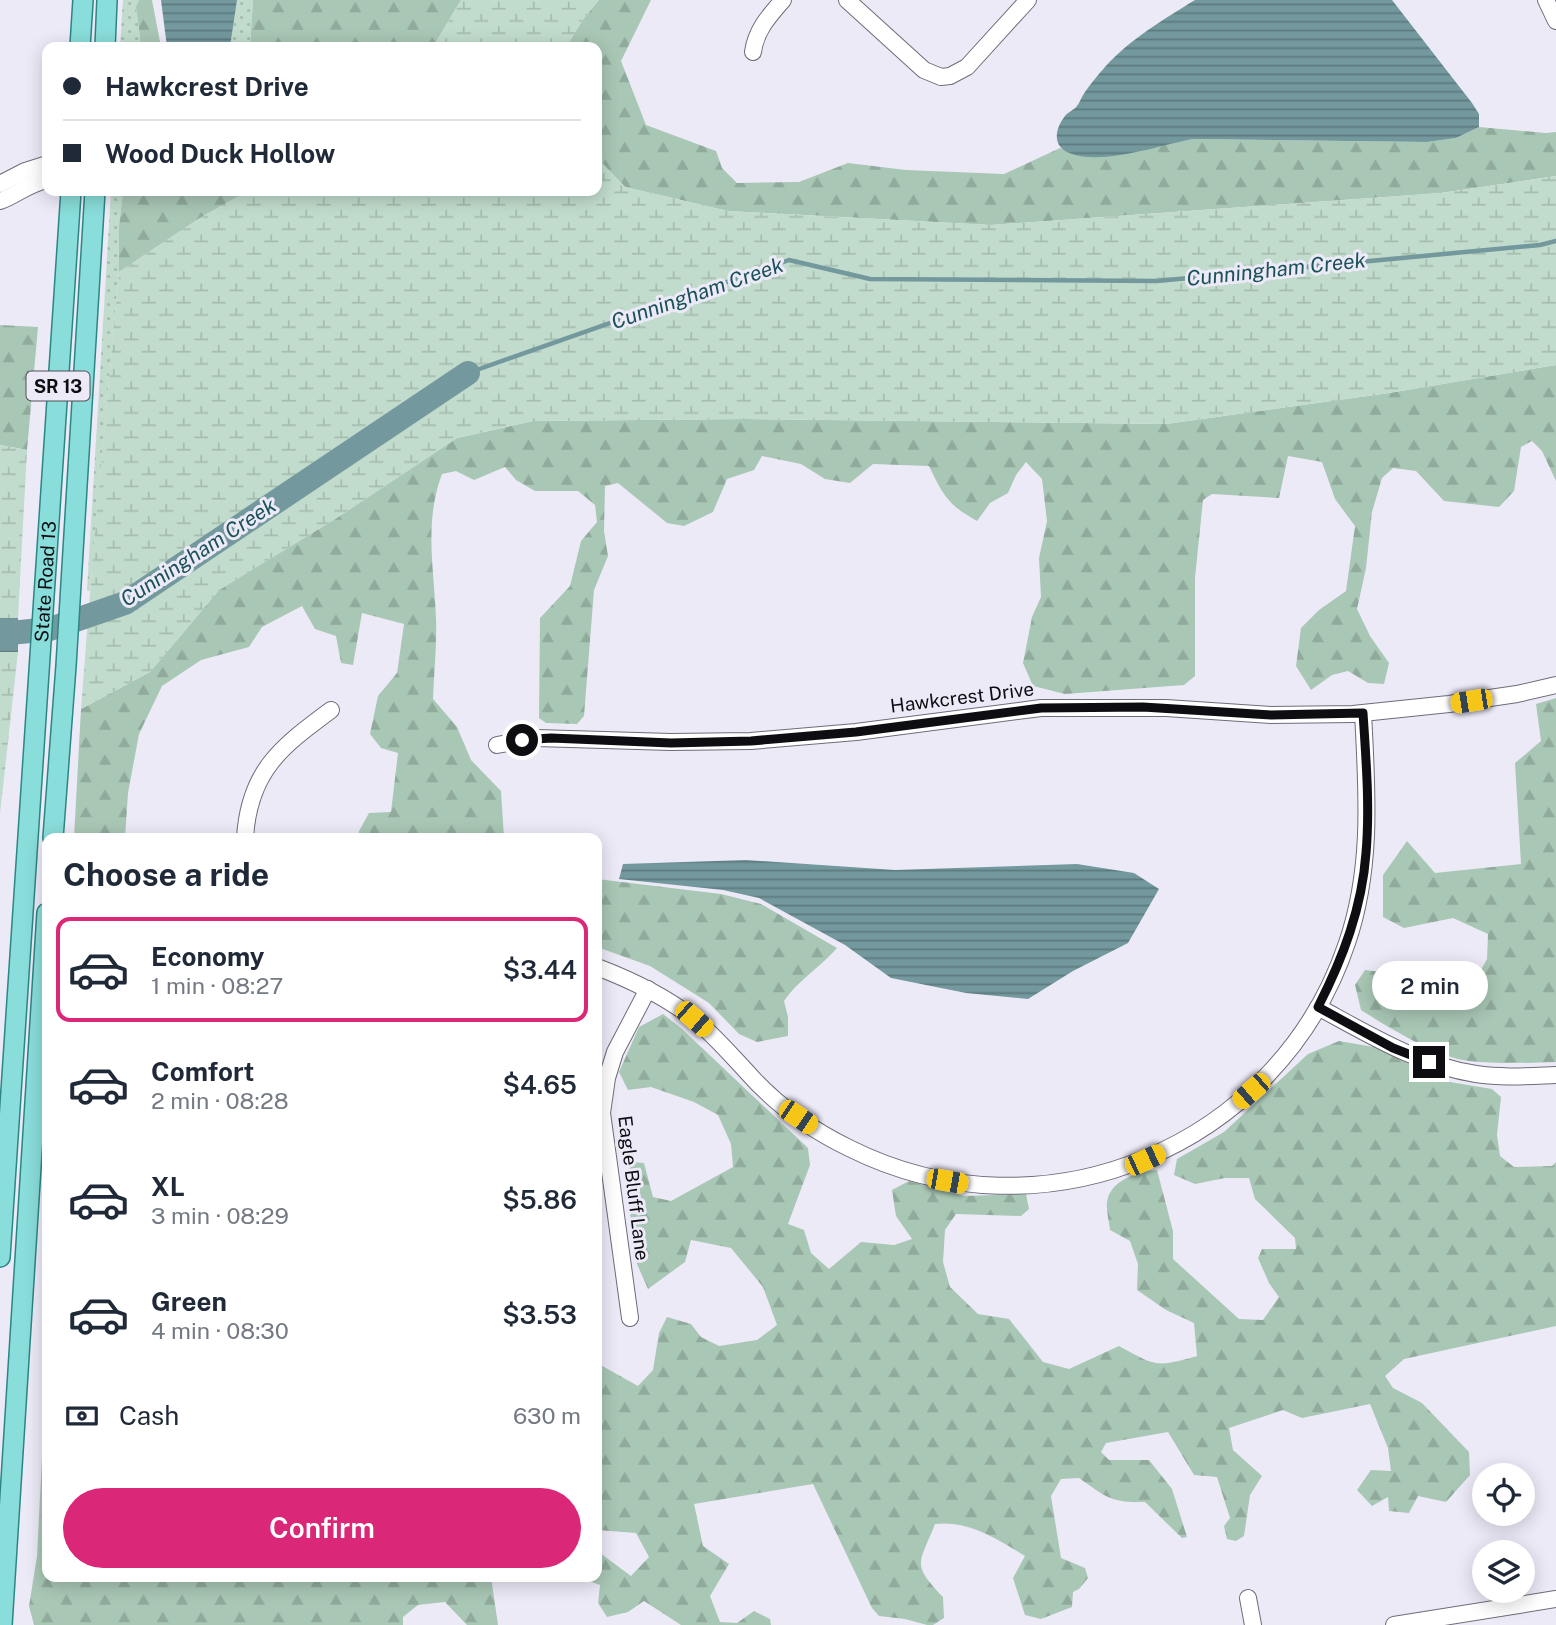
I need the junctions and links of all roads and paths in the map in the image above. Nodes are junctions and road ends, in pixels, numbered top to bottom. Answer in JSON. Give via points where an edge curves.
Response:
{"nodes":[{"id":1,"x":83,"y":0,"type":"edge"},
{"id":2,"x":107,"y":0,"type":"edge"},
{"id":3,"x":783,"y":0,"type":"edge"},
{"id":4,"x":847,"y":0,"type":"edge"},
{"id":5,"x":1028,"y":0,"type":"edge"},
{"id":6,"x":1546,"y":0,"type":"edge"},
{"id":7,"x":1556,"y":21,"type":"edge"},
{"id":8,"x":80,"y":42,"type":"edge"},
{"id":9,"x":104,"y":42,"type":"edge"},
{"id":10,"x":753,"y":52,"type":"dead end"},
{"id":11,"x":42,"y":166,"type":"edge"},
{"id":12,"x":42,"y":182,"type":"edge"},
{"id":13,"x":0,"y":184,"type":"edge"},
{"id":14,"x":71,"y":196,"type":"edge"},
{"id":15,"x":95,"y":196,"type":"edge"},
{"id":16,"x":0,"y":201,"type":"edge"},
{"id":17,"x":1556,"y":685,"type":"edge"},
{"id":18,"x":331,"y":710,"type":"dead end"},
{"id":19,"x":1363,"y":713,"type":"junction"},
{"id":20,"x":498,"y":746,"type":"dead end"},
{"id":21,"x":52,"y":833,"type":"edge"},
{"id":22,"x":245,"y":833,"type":"edge"},
{"id":23,"x":602,"y":969,"type":"edge"},
{"id":24,"x":19,"y":971,"type":"junction"},
{"id":25,"x":42,"y":972,"type":"edge"},
{"id":26,"x":648,"y":989,"type":"junction"},
{"id":27,"x":1318,"y":1007,"type":"junction"},
{"id":28,"x":42,"y":1018,"type":"edge"},
{"id":29,"x":1556,"y":1075,"type":"edge"},
{"id":30,"x":0,"y":1257,"type":"edge"},
{"id":31,"x":630,"y":1318,"type":"dead end"},
{"id":32,"x":1248,"y":1598,"type":"dead end"},
{"id":33,"x":1556,"y":1600,"type":"edge"},
{"id":34,"x":2,"y":1625,"type":"edge"},
{"id":35,"x":1253,"y":1625,"type":"edge"},
{"id":36,"x":1394,"y":1625,"type":"edge"}],
"edges":[{"from":1,"to":8,"type":"main road"},
{"from":2,"to":9,"type":"main road"},
{"from":3,"to":10,"type":"street","via":[[758,32]]},
{"from":4,"to":5,"type":"street","via":[[924,70],[941,77],[967,67]]},
{"from":6,"to":7,"type":"street"},
{"from":11,"to":13,"type":"street"},
{"from":12,"to":16,"type":"street"},
{"from":14,"to":24,"type":"main road","name":"State Road 13","number":"SR 13"},
{"from":15,"to":21,"type":"main road","name":"State Road 13","number":"SR 13"},
{"from":17,"to":19,"type":"street","name":"Hawkcrest Drive"},
{"from":18,"to":22,"type":"street","via":[[274,757],[252,798]]},
{"from":19,"to":20,"type":"street","name":"Hawkcrest Drive","via":[[1041,708],[751,741],[536,738]]},
{"from":19,"to":27,"type":"street","via":[[1368,819],[1362,885],[1347,943]]},
{"from":23,"to":26,"type":"street"},
{"from":24,"to":25,"type":"street"},
{"from":24,"to":30,"type":"main road","number":"SR 13"},
{"from":26,"to":27,"type":"street","via":[[694,1019],[768,1094],[831,1139],[905,1171],[1003,1186],[1045,1185],[1112,1172],[1178,1144],[1216,1121],[1251,1091],[1277,1065]]},
{"from":26,"to":31,"type":"street","name":"Eagle Bluff Lane","via":[[615,1052],[602,1113]]},
{"from":27,"to":29,"type":"street","via":[[1393,1048],[1452,1069],[1514,1077]]},
{"from":28,"to":34,"type":"main road"},
{"from":32,"to":35,"type":"street"},
{"from":33,"to":36,"type":"street"}]}
